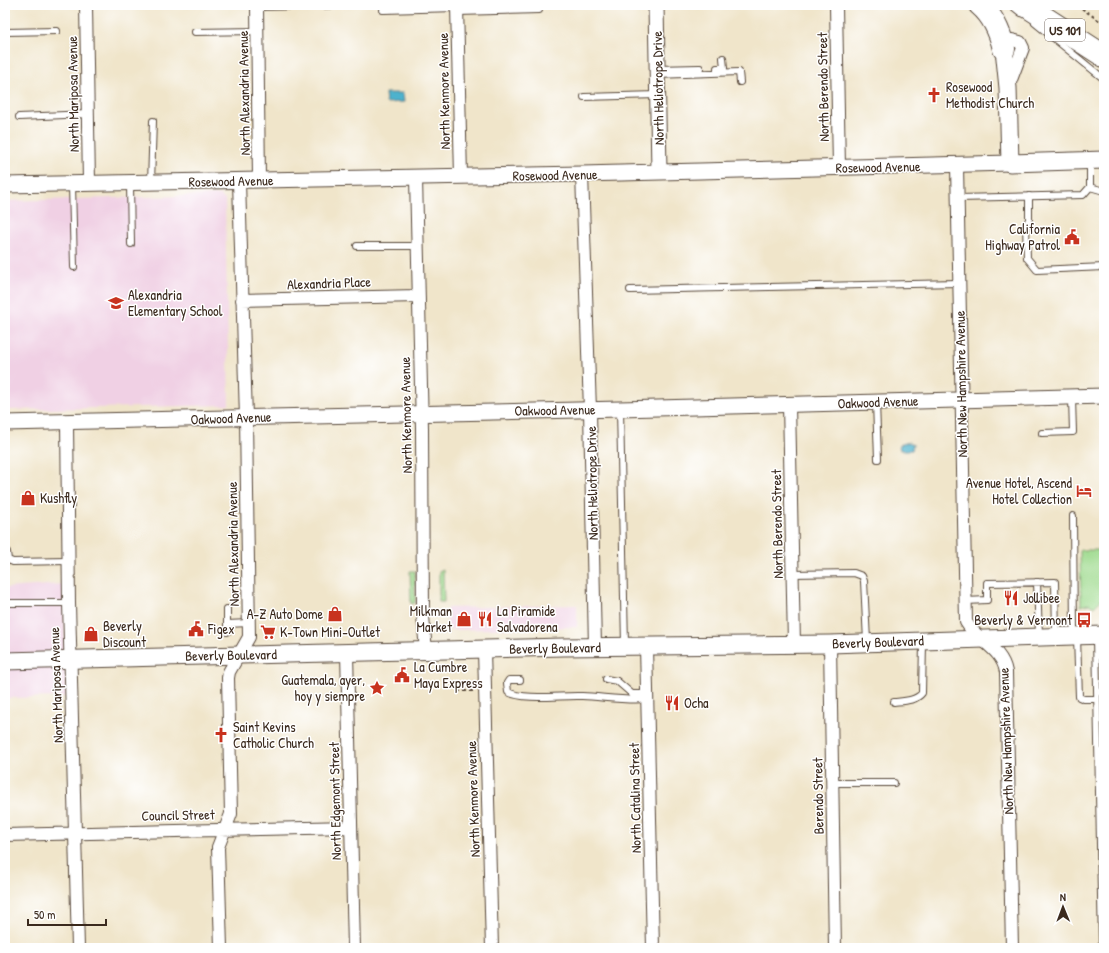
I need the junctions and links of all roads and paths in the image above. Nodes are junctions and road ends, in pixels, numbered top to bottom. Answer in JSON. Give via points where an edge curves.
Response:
{"nodes":[{"id":1,"x":86,"y":5,"type":"edge"},
{"id":2,"x":345,"y":5,"type":"edge"},
{"id":3,"x":656,"y":5,"type":"edge"},
{"id":4,"x":836,"y":5,"type":"edge"},
{"id":5,"x":980,"y":5,"type":"edge"},
{"id":6,"x":1011,"y":5,"type":"edge"},
{"id":7,"x":1077,"y":5,"type":"edge"},
{"id":8,"x":257,"y":6,"type":"edge"},
{"id":9,"x":457,"y":8,"type":"edge"},
{"id":10,"x":383,"y":10,"type":"dead end"},
{"id":11,"x":539,"y":10,"type":"dead end"},
{"id":12,"x":1026,"y":13,"type":"edge"},
{"id":13,"x":1104,"y":24,"type":"edge"},
{"id":14,"x":57,"y":31,"type":"dead end"},
{"id":15,"x":258,"y":31,"type":"junction"},
{"id":16,"x":5,"y":32,"type":"edge"},
{"id":17,"x":195,"y":32,"type":"dead end"},
{"id":18,"x":1004,"y":49,"type":"joint"},
{"id":19,"x":1104,"y":56,"type":"edge"},
{"id":20,"x":724,"y":58,"type":"dead end"},
{"id":21,"x":657,"y":72,"type":"junction"},
{"id":22,"x":1104,"y":79,"type":"edge"},
{"id":23,"x":740,"y":82,"type":"dead end"},
{"id":24,"x":658,"y":95,"type":"junction"},
{"id":25,"x":584,"y":97,"type":"dead end"},
{"id":26,"x":88,"y":114,"type":"junction"},
{"id":27,"x":19,"y":117,"type":"dead end"},
{"id":28,"x":153,"y":121,"type":"dead end"},
{"id":29,"x":1097,"y":160,"type":"edge"},
{"id":30,"x":1010,"y":163,"type":"junction"},
{"id":31,"x":957,"y":165,"type":"junction"},
{"id":32,"x":839,"y":168,"type":"junction"},
{"id":33,"x":659,"y":171,"type":"junction"},
{"id":34,"x":582,"y":174,"type":"junction"},
{"id":35,"x":461,"y":177,"type":"junction"},
{"id":36,"x":416,"y":178,"type":"junction"},
{"id":37,"x":239,"y":181,"type":"junction"},
{"id":38,"x":259,"y":181,"type":"junction"},
{"id":39,"x":89,"y":183,"type":"junction"},
{"id":40,"x":130,"y":183,"type":"junction"},
{"id":41,"x":151,"y":183,"type":"junction"},
{"id":42,"x":72,"y":184,"type":"junction"},
{"id":43,"x":5,"y":185,"type":"edge"},
{"id":44,"x":1090,"y":187,"type":"junction"},
{"id":45,"x":1104,"y":191,"type":"edge"},
{"id":46,"x":1029,"y":196,"type":"junction"},
{"id":47,"x":958,"y":198,"type":"junction"},
{"id":48,"x":131,"y":244,"type":"dead end"},
{"id":49,"x":357,"y":246,"type":"dead end"},
{"id":50,"x":417,"y":246,"type":"junction"},
{"id":51,"x":74,"y":267,"type":"dead end"},
{"id":52,"x":1104,"y":267,"type":"edge"},
{"id":53,"x":959,"y":283,"type":"junction"},
{"id":54,"x":630,"y":290,"type":"dead end"},
{"id":55,"x":418,"y":296,"type":"junction"},
{"id":56,"x":242,"y":300,"type":"junction"},
{"id":57,"x":1072,"y":396,"type":"junction"},
{"id":58,"x":1104,"y":396,"type":"edge"},
{"id":59,"x":961,"y":400,"type":"junction"},
{"id":60,"x":876,"y":402,"type":"junction"},
{"id":61,"x":789,"y":404,"type":"junction"},
{"id":62,"x":620,"y":409,"type":"junction"},
{"id":63,"x":590,"y":410,"type":"junction"},
{"id":64,"x":421,"y":413,"type":"junction"},
{"id":65,"x":246,"y":418,"type":"junction"},
{"id":66,"x":67,"y":422,"type":"junction"},
{"id":67,"x":5,"y":423,"type":"edge"},
{"id":68,"x":1042,"y":432,"type":"dead end"},
{"id":69,"x":878,"y":459,"type":"dead end"},
{"id":70,"x":1073,"y":516,"type":"dead end"},
{"id":71,"x":7,"y":552,"type":"dead end"},
{"id":72,"x":68,"y":561,"type":"junction"},
{"id":73,"x":792,"y":574,"type":"junction"},
{"id":74,"x":1037,"y":582,"type":"junction"},
{"id":75,"x":966,"y":601,"type":"junction"},
{"id":76,"x":10,"y":602,"type":"dead end"},
{"id":77,"x":69,"y":603,"type":"junction"},
{"id":78,"x":227,"y":609,"type":"dead end"},
{"id":79,"x":249,"y":623,"type":"junction"},
{"id":80,"x":227,"y":624,"type":"junction"},
{"id":81,"x":228,"y":632,"type":"dead end"},
{"id":82,"x":1100,"y":635,"type":"edge"},
{"id":83,"x":1076,"y":636,"type":"junction"},
{"id":84,"x":1047,"y":637,"type":"junction"},
{"id":85,"x":981,"y":638,"type":"junction"},
{"id":86,"x":923,"y":641,"type":"junction"},
{"id":87,"x":867,"y":643,"type":"junction"},
{"id":88,"x":794,"y":644,"type":"junction"},
{"id":89,"x":830,"y":644,"type":"junction"},
{"id":90,"x":646,"y":646,"type":"junction"},
{"id":91,"x":595,"y":647,"type":"junction"},
{"id":92,"x":625,"y":647,"type":"junction"},
{"id":93,"x":484,"y":650,"type":"junction"},
{"id":94,"x":426,"y":651,"type":"junction"},
{"id":95,"x":347,"y":653,"type":"junction"},
{"id":96,"x":239,"y":655,"type":"junction"},
{"id":97,"x":70,"y":659,"type":"junction"},
{"id":98,"x":5,"y":661,"type":"edge"},
{"id":99,"x":606,"y":679,"type":"dead end"},
{"id":100,"x":520,"y":680,"type":"dead end"},
{"id":101,"x":458,"y":691,"type":"dead end"},
{"id":102,"x":473,"y":691,"type":"dead end"},
{"id":103,"x":647,"y":697,"type":"junction"},
{"id":104,"x":1097,"y":699,"type":"junction"},
{"id":105,"x":894,"y":702,"type":"dead end"},
{"id":106,"x":832,"y":783,"type":"junction"},
{"id":107,"x":894,"y":783,"type":"dead end"},
{"id":108,"x":351,"y":827,"type":"junction"},
{"id":109,"x":227,"y":829,"type":"junction"},
{"id":110,"x":75,"y":833,"type":"junction"},
{"id":111,"x":5,"y":835,"type":"edge"},
{"id":112,"x":78,"y":948,"type":"edge"},
{"id":113,"x":221,"y":948,"type":"edge"},
{"id":114,"x":354,"y":948,"type":"edge"},
{"id":115,"x":492,"y":948,"type":"edge"},
{"id":116,"x":653,"y":948,"type":"edge"},
{"id":117,"x":835,"y":948,"type":"edge"},
{"id":118,"x":1012,"y":948,"type":"edge"},
{"id":119,"x":1102,"y":948,"type":"edge"}],
"edges":[{"from":1,"to":26,"type":"street","name":"North Mariposa Avenue"},
{"from":2,"to":8,"type":"lane"},
{"from":3,"to":21,"type":"street","name":"North Heliotrope Drive"},
{"from":4,"to":32,"type":"street","name":"North Berendo Street"},
{"from":5,"to":18,"type":"highway","via":[[998,28]]},
{"from":6,"to":12,"type":"lane"},
{"from":7,"to":13,"type":"path"},
{"from":8,"to":15,"type":"street","name":"North Alexandria Avenue"},
{"from":9,"to":10,"type":"lane"},
{"from":9,"to":11,"type":"lane"},
{"from":9,"to":35,"type":"street","name":"North Kenmore Avenue"},
{"from":12,"to":19,"type":"highway","number":"US 101"},
{"from":12,"to":22,"type":"lane"},
{"from":14,"to":16,"type":"lane"},
{"from":15,"to":17,"type":"lane"},
{"from":15,"to":38,"type":"street","name":"North Alexandria Avenue"},
{"from":18,"to":30,"type":"main road"},
{"from":20,"to":21,"type":"lane","via":[[724,68]]},
{"from":21,"to":23,"type":"lane","via":[[739,72]]},
{"from":21,"to":24,"type":"street","name":"North Heliotrope Drive"},
{"from":24,"to":25,"type":"lane"},
{"from":24,"to":33,"type":"street","name":"North Heliotrope Drive"},
{"from":26,"to":27,"type":"lane"},
{"from":26,"to":39,"type":"street","name":"North Mariposa Avenue"},
{"from":28,"to":41,"type":"lane"},
{"from":29,"to":30,"type":"main road","name":"Rosewood Avenue"},
{"from":29,"to":44,"type":"lane"},
{"from":30,"to":31,"type":"street","name":"Rosewood Avenue"},
{"from":31,"to":32,"type":"street","name":"Rosewood Avenue"},
{"from":31,"to":47,"type":"street","name":"North New Hampshire Avenue"},
{"from":32,"to":33,"type":"street","name":"Rosewood Avenue"},
{"from":33,"to":34,"type":"street","name":"Rosewood Avenue"},
{"from":34,"to":35,"type":"street","name":"Rosewood Avenue"},
{"from":34,"to":63,"type":"street","name":"North Heliotrope Drive"},
{"from":35,"to":36,"type":"street","name":"Rosewood Avenue"},
{"from":36,"to":38,"type":"street","name":"Rosewood Avenue"},
{"from":36,"to":50,"type":"street","name":"North Kenmore Avenue"},
{"from":37,"to":38,"type":"street","name":"Rosewood Avenue"},
{"from":37,"to":41,"type":"street","name":"Rosewood Avenue"},
{"from":37,"to":56,"type":"street","name":"North Alexandria Avenue"},
{"from":39,"to":40,"type":"street","name":"Rosewood Avenue"},
{"from":39,"to":42,"type":"street","name":"Rosewood Avenue"},
{"from":40,"to":41,"type":"street","name":"Rosewood Avenue"},
{"from":40,"to":48,"type":"lane"},
{"from":42,"to":43,"type":"street","name":"Rosewood Avenue"},
{"from":42,"to":51,"type":"lane"},
{"from":44,"to":45,"type":"lane"},
{"from":44,"to":46,"type":"lane","via":[[1083,195]]},
{"from":46,"to":47,"type":"lane"},
{"from":46,"to":52,"type":"lane","via":[[1029,219],[1026,225],[1027,258],[1037,270]]},
{"from":47,"to":53,"type":"street","name":"North New Hampshire Avenue"},
{"from":49,"to":50,"type":"lane"},
{"from":50,"to":55,"type":"street","name":"North Kenmore Avenue"},
{"from":53,"to":54,"type":"lane"},
{"from":53,"to":59,"type":"street","name":"North New Hampshire Avenue"},
{"from":55,"to":56,"type":"street","name":"Alexandria Place"},
{"from":55,"to":64,"type":"street","name":"North Kenmore Avenue"},
{"from":56,"to":65,"type":"street","name":"North Alexandria Avenue"},
{"from":57,"to":58,"type":"street","name":"Oakwood Avenue"},
{"from":57,"to":59,"type":"street","name":"Oakwood Avenue"},
{"from":57,"to":68,"type":"lane","via":[[1073,432]]},
{"from":59,"to":60,"type":"street","name":"Oakwood Avenue"},
{"from":59,"to":75,"type":"street","name":"North New Hampshire Avenue"},
{"from":60,"to":61,"type":"street","name":"Oakwood Avenue"},
{"from":60,"to":69,"type":"lane"},
{"from":61,"to":62,"type":"street","name":"Oakwood Avenue"},
{"from":61,"to":73,"type":"street","name":"North Berendo Street"},
{"from":62,"to":63,"type":"street","name":"Oakwood Avenue"},
{"from":62,"to":92,"type":"lane"},
{"from":63,"to":64,"type":"street","name":"Oakwood Avenue"},
{"from":63,"to":91,"type":"street","name":"North Heliotrope Drive"},
{"from":64,"to":65,"type":"street","name":"Oakwood Avenue"},
{"from":64,"to":94,"type":"street","name":"North Kenmore Avenue","via":[[423,616]]},
{"from":65,"to":66,"type":"street","name":"Oakwood Avenue"},
{"from":65,"to":79,"type":"street","name":"North Alexandria Avenue"},
{"from":66,"to":67,"type":"street","name":"Oakwood Avenue"},
{"from":66,"to":72,"type":"street","name":"North Mariposa Avenue"},
{"from":70,"to":83,"type":"lane"},
{"from":71,"to":72,"type":"lane","via":[[8,560],[12,562]]},
{"from":72,"to":77,"type":"street","name":"North Mariposa Avenue"},
{"from":73,"to":87,"type":"lane","via":[[854,573],[862,576]]},
{"from":73,"to":88,"type":"street","name":"North Berendo Street"},
{"from":74,"to":75,"type":"lane","via":[[987,583],[987,600]]},
{"from":74,"to":84,"type":"lane"},
{"from":74,"to":84,"type":"lane","via":[[1055,582]]},
{"from":75,"to":85,"type":"street","name":"North New Hampshire Avenue","via":[[966,622],[970,630]]},
{"from":76,"to":77,"type":"lane"},
{"from":77,"to":97,"type":"street","name":"North Mariposa Avenue"},
{"from":78,"to":80,"type":"lane"},
{"from":79,"to":80,"type":"lane"},
{"from":79,"to":96,"type":"street","name":"North Alexandria Avenue","via":[[249,637]]},
{"from":80,"to":81,"type":"lane"},
{"from":82,"to":83,"type":"main road","name":"Beverly Boulevard"},
{"from":82,"to":104,"type":"lane"},
{"from":83,"to":84,"type":"main road","name":"Beverly Boulevard"},
{"from":83,"to":104,"type":"lane","via":[[1079,697]]},
{"from":84,"to":85,"type":"main road","name":"Beverly Boulevard"},
{"from":85,"to":86,"type":"main road","name":"Beverly Boulevard"},
{"from":85,"to":118,"type":"street","name":"North New Hampshire Avenue","via":[[1002,659],[1006,672]]},
{"from":86,"to":87,"type":"main road","name":"Beverly Boulevard"},
{"from":86,"to":105,"type":"lane","via":[[922,693],[912,699]]},
{"from":87,"to":89,"type":"main road","name":"Beverly Boulevard"},
{"from":88,"to":89,"type":"main road","name":"Beverly Boulevard"},
{"from":88,"to":90,"type":"main road","name":"Beverly Boulevard"},
{"from":89,"to":106,"type":"street","name":"Berendo Street"},
{"from":90,"to":92,"type":"main road","name":"Beverly Boulevard"},
{"from":90,"to":103,"type":"street","name":"North Catalina Street"},
{"from":91,"to":92,"type":"main road","name":"Beverly Boulevard"},
{"from":91,"to":93,"type":"main road","name":"Beverly Boulevard"},
{"from":93,"to":94,"type":"main road","name":"Beverly Boulevard"},
{"from":93,"to":115,"type":"street","name":"North Kenmore Avenue"},
{"from":94,"to":95,"type":"main road","name":"Beverly Boulevard"},
{"from":95,"to":96,"type":"main road","name":"Beverly Boulevard"},
{"from":95,"to":108,"type":"street","name":"North Edgemont Street"},
{"from":96,"to":97,"type":"main road","name":"Beverly Boulevard"},
{"from":96,"to":109,"type":"street","name":"North Alexandria Avenue","via":[[228,678],[231,814]]},
{"from":97,"to":98,"type":"main road","name":"Beverly Boulevard"},
{"from":97,"to":110,"type":"street","name":"North Mariposa Avenue"},
{"from":99,"to":103,"type":"lane","via":[[617,681],[632,694]]},
{"from":100,"to":103,"type":"lane","via":[[509,680],[508,692],[520,696],[582,696],[632,700]]},
{"from":101,"to":102,"type":"path"},
{"from":103,"to":116,"type":"street","name":"North Catalina Street"},
{"from":104,"to":119,"type":"lane"},
{"from":106,"to":107,"type":"lane"},
{"from":106,"to":117,"type":"street","name":"Berendo Street"},
{"from":108,"to":109,"type":"street","name":"Council Street"},
{"from":108,"to":114,"type":"street","name":"North Edgemont Street"},
{"from":109,"to":110,"type":"street","name":"Council Street"},
{"from":109,"to":113,"type":"street","name":"North Alexandria Avenue","via":[[218,847]]},
{"from":110,"to":111,"type":"street","name":"Council Street"},
{"from":110,"to":112,"type":"street","name":"North Mariposa Avenue"}]}
